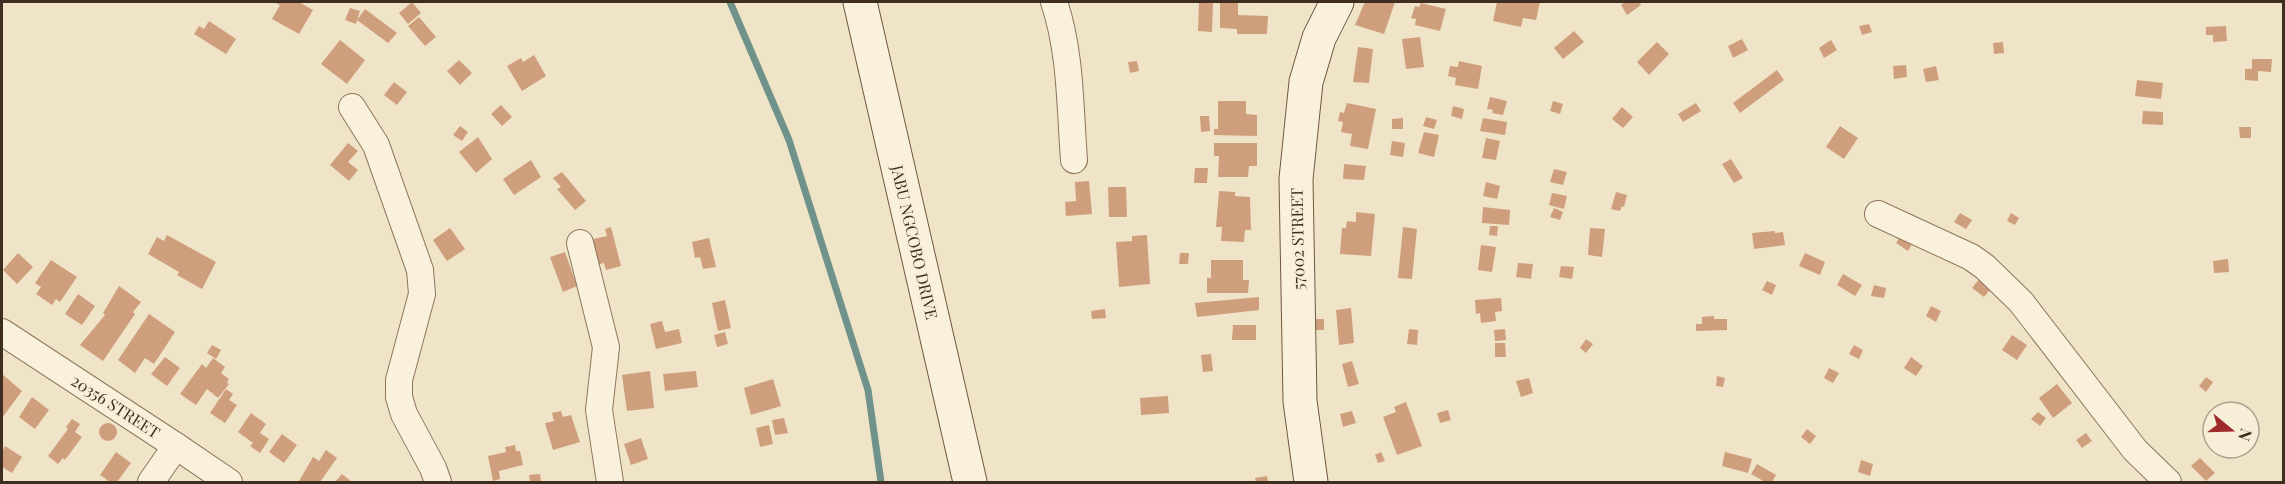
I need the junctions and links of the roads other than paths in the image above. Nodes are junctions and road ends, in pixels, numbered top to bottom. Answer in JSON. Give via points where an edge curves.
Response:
{"nodes":[{"id":1,"x":860,"y":2,"type":"edge"},
{"id":2,"x":1054,"y":2,"type":"edge"},
{"id":3,"x":1336,"y":2,"type":"edge"},
{"id":4,"x":352,"y":107,"type":"dead end"},
{"id":5,"x":1074,"y":160,"type":"dead end"},
{"id":6,"x":1878,"y":214,"type":"dead end"},
{"id":7,"x":580,"y":243,"type":"dead end"},
{"id":8,"x":2,"y":332,"type":"edge"},
{"id":9,"x":176,"y":446,"type":"junction"},
{"id":10,"x":151,"y":483,"type":"edge"},
{"id":11,"x":229,"y":483,"type":"edge"},
{"id":12,"x":438,"y":483,"type":"edge"},
{"id":13,"x":610,"y":483,"type":"edge"},
{"id":14,"x":970,"y":483,"type":"edge"},
{"id":15,"x":1311,"y":483,"type":"edge"},
{"id":16,"x":2168,"y":483,"type":"edge"}],
"edges":[{"from":1,"to":14,"type":"main road","name":"JABU NGCOBO DRIVE"},
{"from":2,"to":5,"type":"street","via":[[1068,78]]},
{"from":3,"to":15,"type":"main road","name":"57002 STREET","via":[[1319,38],[1306,82],[1296,179],[1300,401]]},
{"from":4,"to":12,"type":"street","via":[[376,145],[420,270],[422,294],[399,380],[399,397]]},
{"from":6,"to":16,"type":"street","via":[[1985,267],[2021,302],[2135,450]]},
{"from":7,"to":13,"type":"street","via":[[606,347],[599,410]]},
{"from":8,"to":9,"type":"street","name":"20356 STREET"},
{"from":9,"to":10,"type":"street"},
{"from":9,"to":11,"type":"street","name":"20356 STREET"}]}
